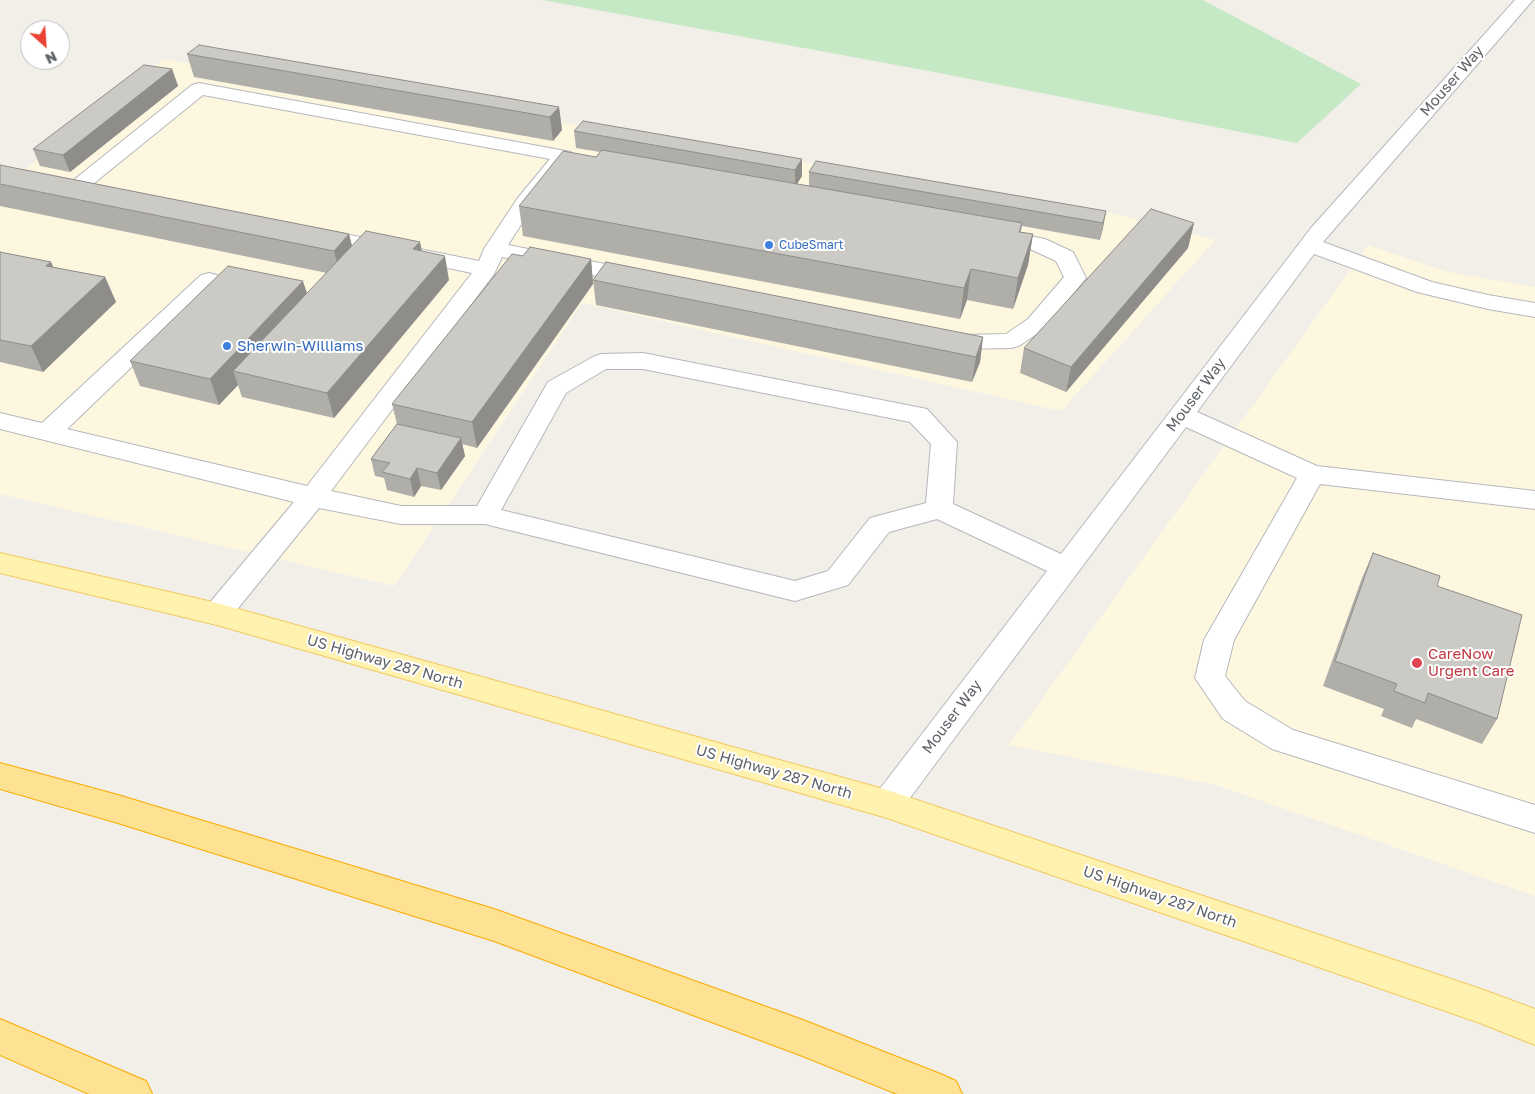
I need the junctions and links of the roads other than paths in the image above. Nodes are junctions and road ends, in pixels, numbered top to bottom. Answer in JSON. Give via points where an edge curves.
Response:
{"nodes":[{"id":1,"x":1524,"y":0,"type":"edge"},
{"id":2,"x":126,"y":196,"type":"edge"},
{"id":3,"x":291,"y":230,"type":"edge"},
{"id":4,"x":974,"y":230,"type":"edge"},
{"id":5,"x":1310,"y":246,"type":"junction"},
{"id":6,"x":495,"y":249,"type":"junction"},
{"id":7,"x":486,"y":269,"type":"junction"},
{"id":8,"x":209,"y":280,"type":"dead end"},
{"id":9,"x":660,"y":282,"type":"edge"},
{"id":10,"x":1535,"y":310,"type":"edge"},
{"id":11,"x":923,"y":334,"type":"edge"},
{"id":12,"x":1181,"y":415,"type":"junction"},
{"id":13,"x":0,"y":421,"type":"edge"},
{"id":14,"x":47,"y":433,"type":"junction"},
{"id":15,"x":1312,"y":474,"type":"junction"},
{"id":16,"x":313,"y":497,"type":"junction"},
{"id":17,"x":1535,"y":500,"type":"edge"},
{"id":18,"x":939,"y":509,"type":"junction"},
{"id":19,"x":485,"y":515,"type":"junction"},
{"id":20,"x":0,"y":563,"type":"edge"},
{"id":21,"x":1065,"y":568,"type":"junction"},
{"id":22,"x":218,"y":614,"type":"junction"},
{"id":23,"x":0,"y":776,"type":"edge"},
{"id":24,"x":886,"y":804,"type":"junction"},
{"id":25,"x":1535,"y":819,"type":"edge"},
{"id":26,"x":1535,"y":1027,"type":"edge"},
{"id":27,"x":0,"y":1038,"type":"edge"},
{"id":28,"x":133,"y":1094,"type":"edge"},
{"id":29,"x":943,"y":1094,"type":"edge"}],
"edges":[{"from":1,"to":5,"type":"street","name":"Mouser Way"},
{"from":2,"to":6,"type":"street","via":[[77,187],[199,89],[574,158],[524,203]]},
{"from":3,"to":7,"type":"street"},
{"from":4,"to":11,"type":"street","via":[[1037,244],[1058,253],[1065,257],[1075,278],[1036,324],[1011,341],[962,342]]},
{"from":5,"to":10,"type":"street","via":[[1425,287]]},
{"from":5,"to":12,"type":"street","name":"Mouser Way"},
{"from":6,"to":7,"type":"street"},
{"from":6,"to":9,"type":"street"},
{"from":7,"to":16,"type":"street"},
{"from":8,"to":14,"type":"street"},
{"from":12,"to":15,"type":"street"},
{"from":12,"to":21,"type":"street","name":"Mouser Way"},
{"from":13,"to":14,"type":"street"},
{"from":14,"to":16,"type":"street"},
{"from":15,"to":17,"type":"street"},
{"from":15,"to":25,"type":"street","via":[[1218,640],[1210,678],[1234,710],[1283,740]]},
{"from":16,"to":19,"type":"street","via":[[401,515]]},
{"from":16,"to":22,"type":"street"},
{"from":18,"to":19,"type":"street","via":[[880,525],[838,578],[795,591]]},
{"from":18,"to":19,"type":"street","via":[[944,442],[918,415],[643,361],[601,362],[556,388]]},
{"from":18,"to":21,"type":"street"},
{"from":20,"to":22,"type":"main road","name":"US Highway 287 North"},
{"from":21,"to":24,"type":"street","name":"Mouser Way"},
{"from":22,"to":24,"type":"main road","name":"US Highway 287 North"},
{"from":23,"to":29,"type":"highway","via":[[494,925]]},
{"from":24,"to":26,"type":"main road","name":"US Highway 287 North"},
{"from":27,"to":28,"type":"highway"}]}
